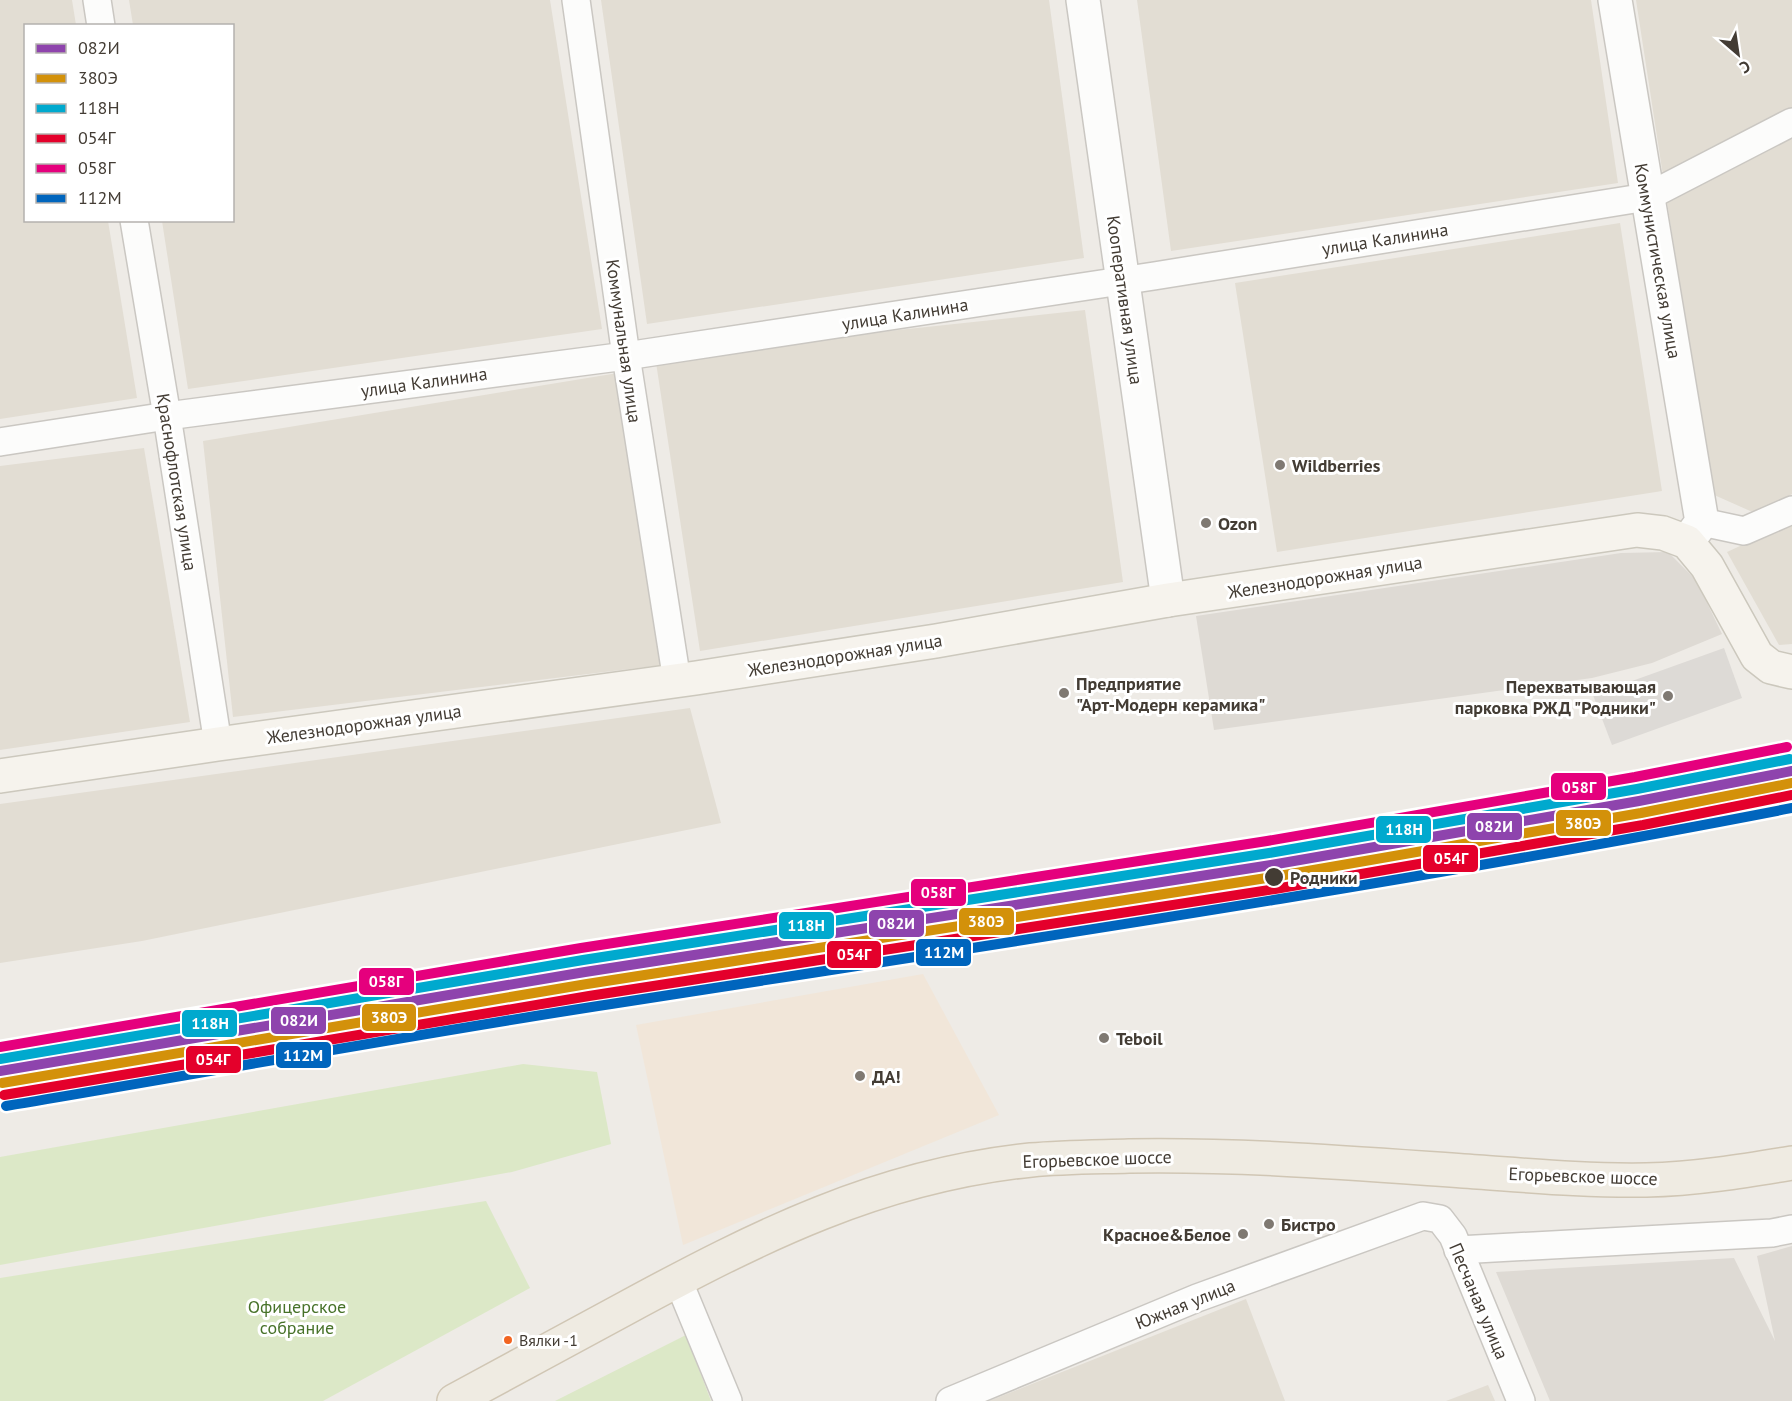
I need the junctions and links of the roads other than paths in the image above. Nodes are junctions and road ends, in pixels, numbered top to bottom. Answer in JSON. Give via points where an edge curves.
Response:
{"nodes":[{"id":1,"x":97,"y":0,"type":"edge"},
{"id":2,"x":576,"y":0,"type":"edge"},
{"id":3,"x":1083,"y":0,"type":"edge"},
{"id":4,"x":1614,"y":0,"type":"edge"},
{"id":5,"x":101,"y":24,"type":"edge"},
{"id":6,"x":1792,"y":122,"type":"edge"},
{"id":7,"x":1647,"y":197,"type":"junction"},
{"id":8,"x":134,"y":222,"type":"edge"},
{"id":9,"x":1122,"y":281,"type":"junction"},
{"id":10,"x":626,"y":356,"type":"junction"},
{"id":11,"x":167,"y":416,"type":"junction"},
{"id":12,"x":0,"y":442,"type":"edge"},
{"id":13,"x":1792,"y":510,"type":"edge"},
{"id":14,"x":1694,"y":532,"type":"junction"},
{"id":15,"x":1168,"y":600,"type":"junction"},
{"id":16,"x":1792,"y":672,"type":"edge"},
{"id":17,"x":677,"y":681,"type":"junction"},
{"id":18,"x":218,"y":744,"type":"junction"},
{"id":19,"x":0,"y":776,"type":"edge"},
{"id":20,"x":1792,"y":1163,"type":"edge"},
{"id":21,"x":1424,"y":1216,"type":"joint"},
{"id":22,"x":1792,"y":1229,"type":"edge"},
{"id":23,"x":1458,"y":1250,"type":"junction"},
{"id":24,"x":678,"y":1280,"type":"junction"},
{"id":25,"x":454,"y":1401,"type":"edge"},
{"id":26,"x":728,"y":1401,"type":"edge"},
{"id":27,"x":950,"y":1401,"type":"edge"},
{"id":28,"x":1521,"y":1401,"type":"edge"}],
"edges":[{"from":1,"to":5,"type":"street"},
{"from":2,"to":10,"type":"street","name":"Коммунальная улица"},
{"from":3,"to":9,"type":"street","name":"Кооперативная улица"},
{"from":4,"to":7,"type":"street","name":"Коммунистическая улица"},
{"from":6,"to":7,"type":"street","name":"улица Калинина"},
{"from":7,"to":9,"type":"street","name":"улица Калинина"},
{"from":7,"to":14,"type":"street","name":"Коммунистическая улица"},
{"from":8,"to":11,"type":"street","name":"Краснофлотская улица"},
{"from":9,"to":10,"type":"street","name":"улица Калинина"},
{"from":9,"to":15,"type":"street","name":"Кооперативная улица"},
{"from":10,"to":11,"type":"street","name":"улица Калинина"},
{"from":10,"to":17,"type":"street","name":"Коммунальная улица"},
{"from":11,"to":12,"type":"street","name":"улица Калинина"},
{"from":11,"to":18,"type":"street","name":"Краснофлотская улица"},
{"from":13,"to":14,"type":"street","name":"Железнодорожная улица","via":[[1744,531]]},
{"from":14,"to":15,"type":"main road","name":"Железнодорожная улица","via":[[1637,530]]},
{"from":14,"to":16,"type":"main road","via":[[1707,566],[1757,656],[1771,667]]},
{"from":15,"to":17,"type":"main road","name":"Железнодорожная улица"},
{"from":17,"to":18,"type":"main road","name":"Железнодорожная улица"},
{"from":18,"to":19,"type":"main road","name":"Железнодорожная улица"},
{"from":20,"to":24,"type":"main road","name":"Егорьевское шоссе","via":[[1696,1177],[1636,1180],[1224,1156],[1032,1160],[921,1179],[875,1192],[785,1227]]},
{"from":21,"to":23,"type":"street","name":"Песчаная улица","via":[[1440,1219]]},
{"from":21,"to":27,"type":"street","name":"Южная улица","via":[[1197,1298]]},
{"from":22,"to":23,"type":"street","via":[[1636,1242]]},
{"from":23,"to":28,"type":"street","name":"Песчаная улица"},
{"from":24,"to":25,"type":"main road","name":"Егорьевское шоссе"},
{"from":24,"to":26,"type":"street"}]}
